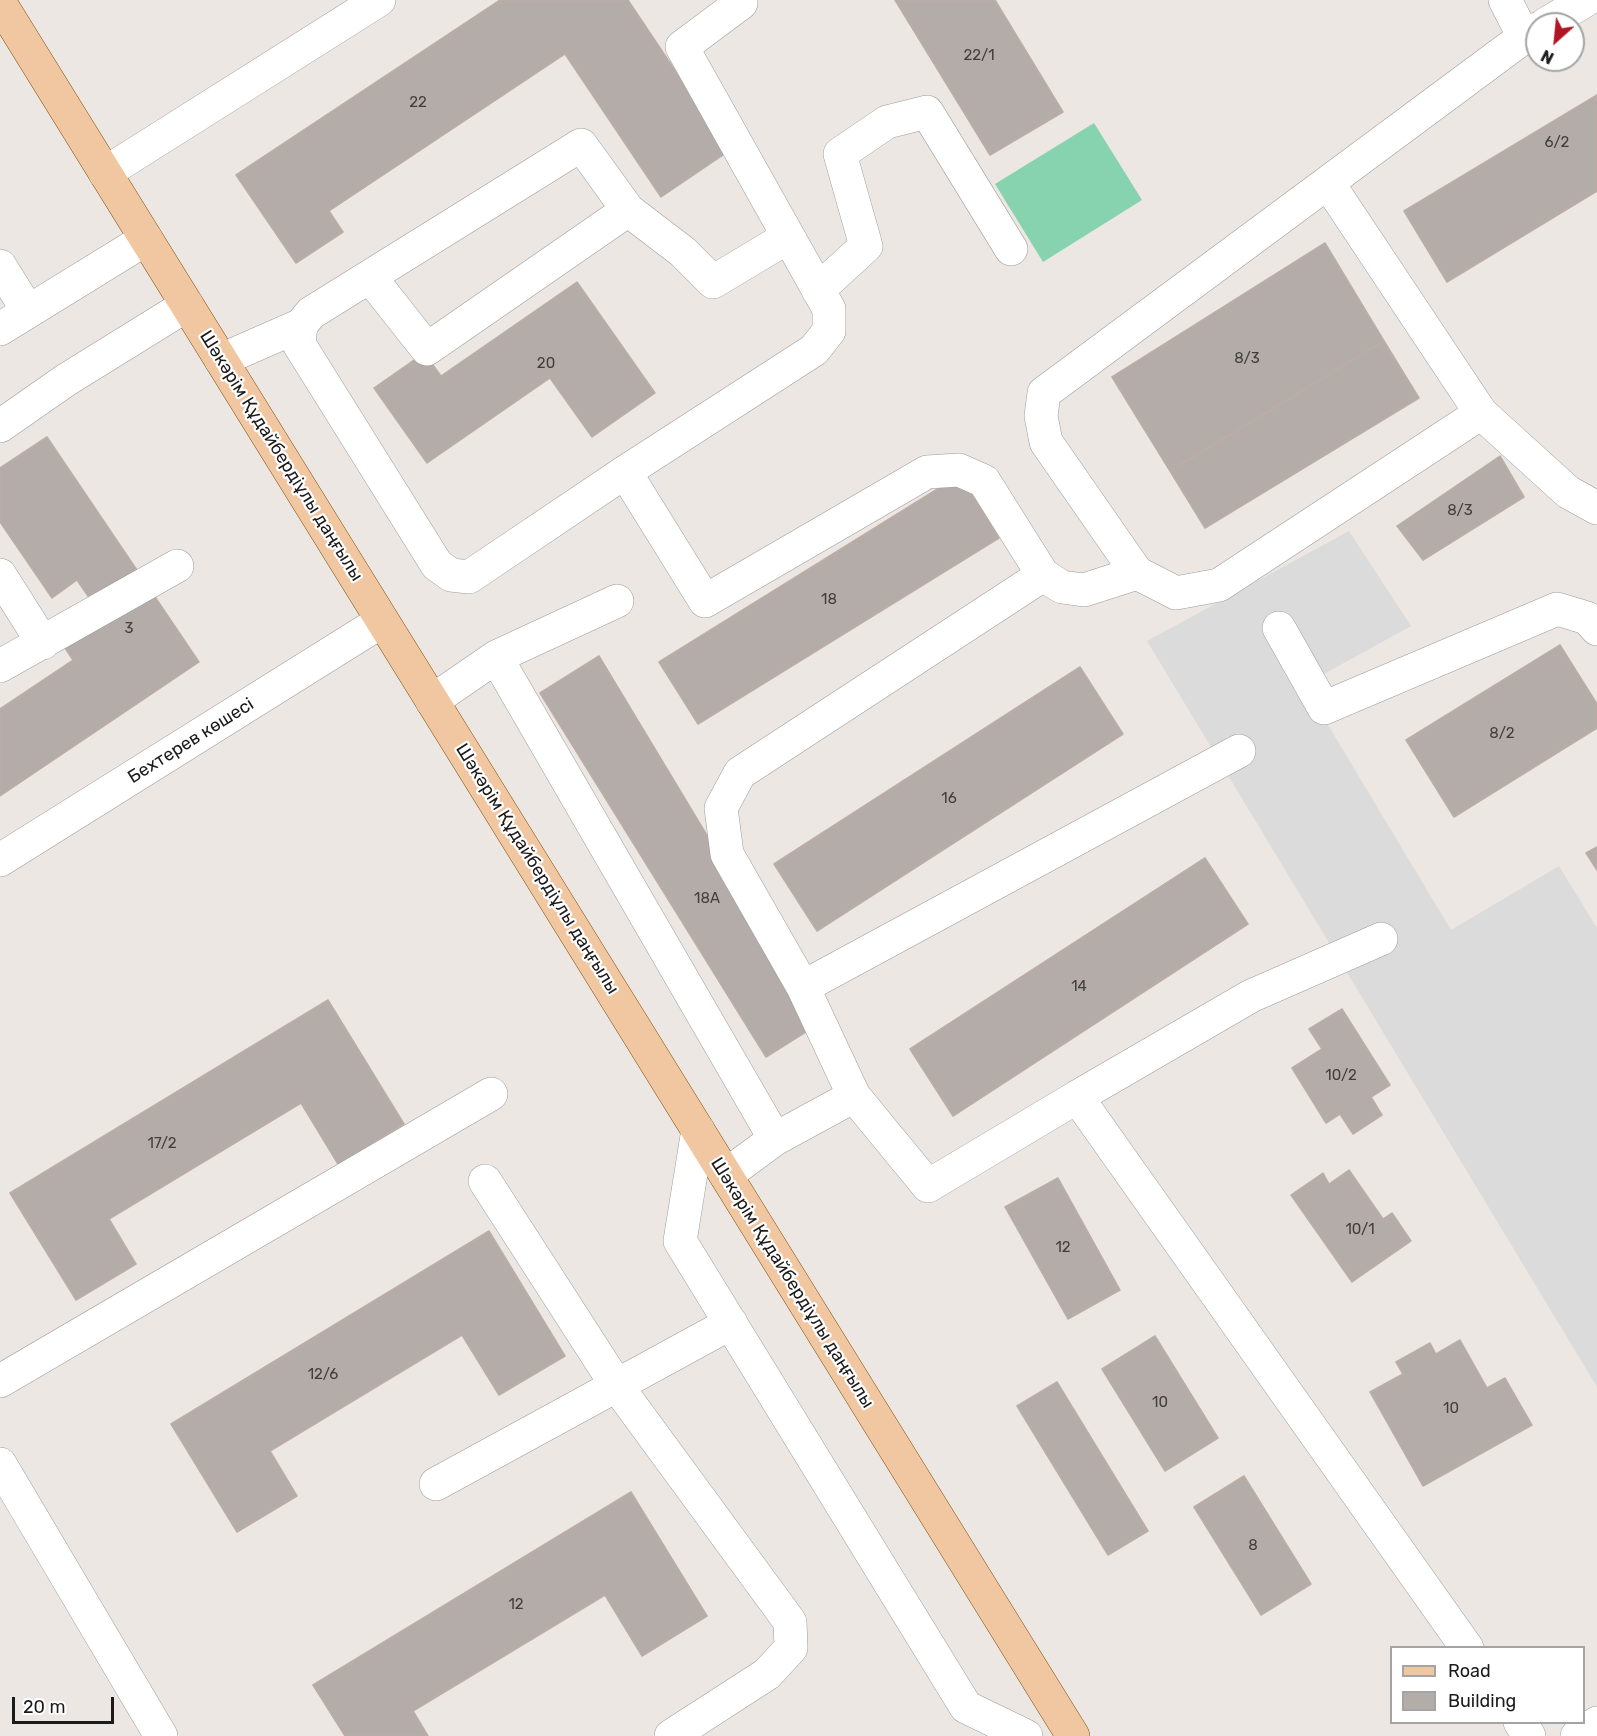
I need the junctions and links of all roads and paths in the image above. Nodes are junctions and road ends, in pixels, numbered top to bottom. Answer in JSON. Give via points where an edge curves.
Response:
{"nodes":[{"id":1,"x":379,"y":0,"type":"edge"},
{"id":2,"x":1505,"y":0,"type":"edge"},
{"id":3,"x":1586,"y":0,"type":"edge"},
{"id":4,"x":742,"y":1,"type":"edge"},
{"id":5,"x":0,"y":3,"type":"edge"},
{"id":6,"x":1566,"y":12,"type":"edge"},
{"id":7,"x":1525,"y":19,"type":"edge"},
{"id":8,"x":1525,"y":38,"type":"edge"},
{"id":9,"x":105,"y":173,"type":"junction"},
{"id":10,"x":1328,"y":183,"type":"junction"},
{"id":11,"x":628,"y":210,"type":"junction"},
{"id":12,"x":788,"y":237,"type":"junction"},
{"id":13,"x":146,"y":239,"type":"junction"},
{"id":14,"x":1011,"y":249,"type":"dead end"},
{"id":15,"x":0,"y":266,"type":"edge"},
{"id":16,"x":370,"y":277,"type":"junction"},
{"id":17,"x":818,"y":290,"type":"junction"},
{"id":18,"x":187,"y":305,"type":"junction"},
{"id":19,"x":28,"y":311,"type":"junction"},
{"id":20,"x":301,"y":326,"type":"junction"},
{"id":21,"x":0,"y":329,"type":"edge"},
{"id":22,"x":221,"y":360,"type":"junction"},
{"id":23,"x":1481,"y":413,"type":"junction"},
{"id":24,"x":0,"y":426,"type":"edge"},
{"id":25,"x":625,"y":472,"type":"junction"},
{"id":26,"x":1597,"y":508,"type":"edge"},
{"id":27,"x":177,"y":566,"type":"dead end"},
{"id":28,"x":1137,"y":573,"type":"junction"},
{"id":29,"x":0,"y":575,"type":"edge"},
{"id":30,"x":1043,"y":575,"type":"junction"},
{"id":31,"x":617,"y":601,"type":"dead end"},
{"id":32,"x":382,"y":621,"type":"junction"},
{"id":33,"x":1279,"y":628,"type":"dead end"},
{"id":34,"x":1597,"y":629,"type":"edge"},
{"id":35,"x":43,"y":643,"type":"junction"},
{"id":36,"x":496,"y":657,"type":"junction"},
{"id":37,"x":0,"y":666,"type":"edge"},
{"id":38,"x":432,"y":701,"type":"junction"},
{"id":39,"x":1239,"y":751,"type":"dead end"},
{"id":40,"x":0,"y":860,"type":"edge"},
{"id":41,"x":1381,"y":939,"type":"dead end"},
{"id":42,"x":803,"y":987,"type":"junction"},
{"id":43,"x":491,"y":1094,"type":"dead end"},
{"id":44,"x":854,"y":1095,"type":"junction"},
{"id":45,"x":1077,"y":1097,"type":"junction"},
{"id":46,"x":698,"y":1130,"type":"junction"},
{"id":47,"x":775,"y":1139,"type":"junction"},
{"id":48,"x":726,"y":1175,"type":"junction"},
{"id":49,"x":485,"y":1181,"type":"dead end"},
{"id":50,"x":731,"y":1323,"type":"junction"},
{"id":51,"x":0,"y":1381,"type":"edge"},
{"id":52,"x":617,"y":1386,"type":"junction"},
{"id":53,"x":4,"y":1479,"type":"edge"},
{"id":54,"x":436,"y":1484,"type":"dead end"},
{"id":55,"x":1466,"y":1646,"type":"edge"},
{"id":56,"x":1597,"y":1723,"type":"edge"},
{"id":57,"x":161,"y":1736,"type":"edge"},
{"id":58,"x":671,"y":1736,"type":"edge"},
{"id":59,"x":1026,"y":1736,"type":"edge"},
{"id":60,"x":1073,"y":1736,"type":"edge"},
{"id":61,"x":1577,"y":1736,"type":"edge"}],
"edges":[{"from":1,"to":9,"type":"street"},
{"from":2,"to":7,"type":"street"},
{"from":3,"to":6,"type":"street"},
{"from":4,"to":12,"type":"street","via":[[682,47]]},
{"from":5,"to":9,"type":"main road","name":"Шәкәрім Құдайбердіұлы даңғылы"},
{"from":8,"to":10,"type":"street"},
{"from":9,"to":13,"type":"main road","name":"Шәкәрім Құдайбердіұлы даңғылы"},
{"from":10,"to":23,"type":"street"},
{"from":10,"to":28,"type":"street","via":[[1044,393],[1041,416],[1046,442]]},
{"from":11,"to":12,"type":"street","via":[[683,252],[713,282]]},
{"from":11,"to":16,"type":"street","via":[[581,146]]},
{"from":11,"to":16,"type":"street","via":[[427,349]]},
{"from":12,"to":17,"type":"street"},
{"from":13,"to":18,"type":"main road","name":"Шәкәрім Құдайбердіұлы даңғылы"},
{"from":13,"to":19,"type":"street"},
{"from":14,"to":17,"type":"street","via":[[927,112],[887,122],[840,154],[866,246]]},
{"from":15,"to":19,"type":"street"},
{"from":16,"to":20,"type":"street","via":[[311,313]]},
{"from":17,"to":25,"type":"street","via":[[829,309],[829,331],[814,350]]},
{"from":18,"to":22,"type":"main road","name":"Шәкәрім Құдайбердіұлы даңғылы"},
{"from":18,"to":24,"type":"street"},
{"from":19,"to":21,"type":"street"},
{"from":20,"to":22,"type":"street"},
{"from":20,"to":25,"type":"street","via":[[299,344],[437,565],[451,575],[469,577]]},
{"from":22,"to":32,"type":"main road","name":"Шәкәрім Құдайбердіұлы даңғылы"},
{"from":23,"to":26,"type":"street","via":[[1568,492]]},
{"from":23,"to":28,"type":"street","via":[[1219,585],[1176,593]]},
{"from":25,"to":30,"type":"street","via":[[705,601],[927,472],[959,470],[984,481]]},
{"from":27,"to":35,"type":"street"},
{"from":28,"to":30,"type":"street","via":[[1084,590],[1062,587]]},
{"from":29,"to":35,"type":"street"},
{"from":30,"to":42,"type":"street","via":[[741,772],[721,808],[727,854]]},
{"from":31,"to":36,"type":"street"},
{"from":32,"to":38,"type":"main road","name":"Шәкәрім Құдайбердіұлы даңғылы"},
{"from":32,"to":40,"type":"street","name":"Бехтерев көшесі"},
{"from":33,"to":34,"type":"street","via":[[1324,708],[1557,609],[1587,618]]},
{"from":35,"to":37,"type":"street"},
{"from":36,"to":38,"type":"street"},
{"from":36,"to":47,"type":"street"},
{"from":38,"to":46,"type":"main road","name":"Шәкәрім Құдайбердіұлы даңғылы"},
{"from":39,"to":42,"type":"street"},
{"from":41,"to":45,"type":"street","via":[[1251,996]]},
{"from":42,"to":44,"type":"street"},
{"from":43,"to":51,"type":"street"},
{"from":44,"to":45,"type":"street","via":[[928,1186]]},
{"from":44,"to":47,"type":"street"},
{"from":45,"to":55,"type":"street"},
{"from":46,"to":48,"type":"main road","name":"Шәкәрім Құдайбердіұлы даңғылы"},
{"from":46,"to":50,"type":"street","via":[[680,1241]]},
{"from":47,"to":48,"type":"street"},
{"from":48,"to":60,"type":"main road","name":"Шәкәрім Құдайбердіұлы даңғылы"},
{"from":49,"to":52,"type":"street"},
{"from":50,"to":52,"type":"street"},
{"from":50,"to":59,"type":"street","via":[[966,1707]]},
{"from":52,"to":54,"type":"street"},
{"from":52,"to":58,"type":"street","via":[[790,1622],[791,1648],[767,1674]]},
{"from":53,"to":57,"type":"street"},
{"from":56,"to":61,"type":"street"}]}
